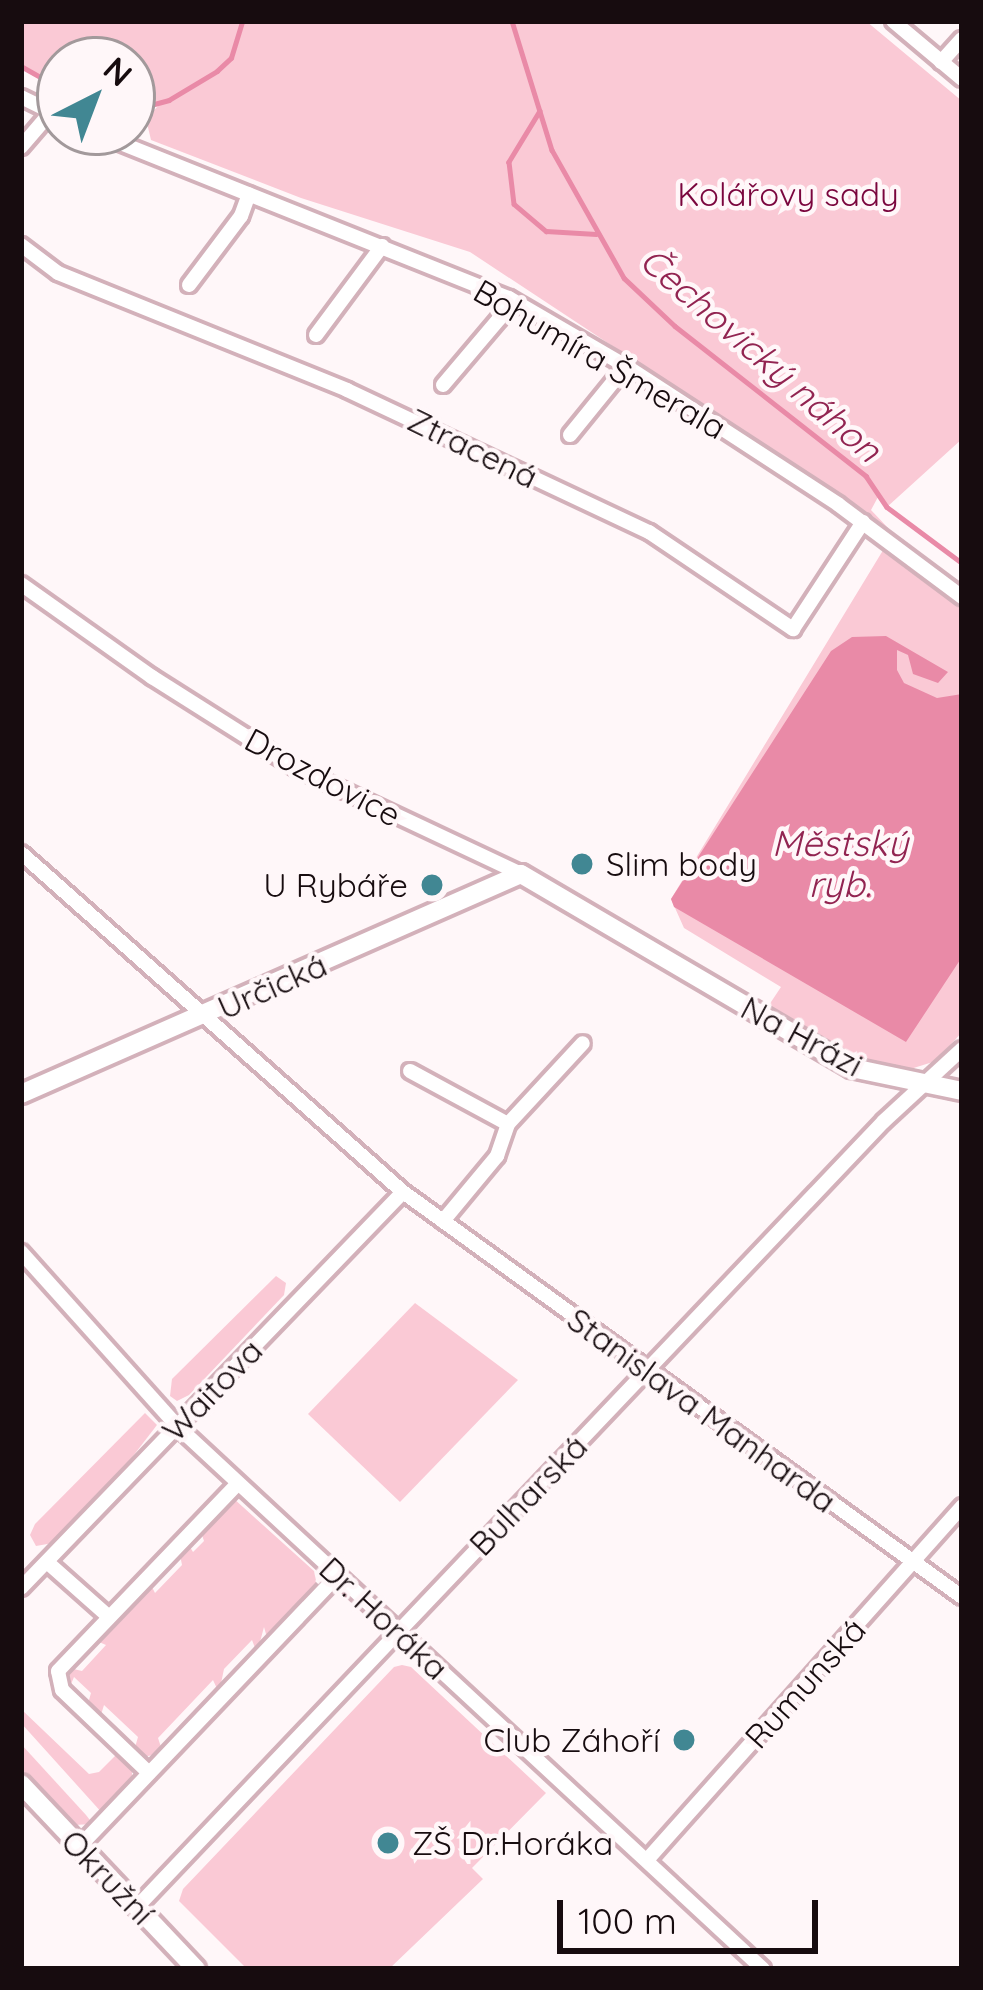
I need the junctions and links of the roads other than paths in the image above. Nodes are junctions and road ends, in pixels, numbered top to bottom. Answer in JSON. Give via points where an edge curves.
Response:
{"nodes":[{"id":1,"x":893,"y":21,"type":"edge"},
{"id":2,"x":962,"y":39,"type":"edge"},
{"id":3,"x":941,"y":62,"type":"junction"},
{"id":4,"x":962,"y":79,"type":"edge"},
{"id":5,"x":153,"y":156,"type":"edge"},
{"id":6,"x":249,"y":194,"type":"junction"},
{"id":7,"x":21,"y":245,"type":"edge"},
{"id":8,"x":382,"y":245,"type":"junction"},
{"id":9,"x":189,"y":285,"type":"dead end"},
{"id":10,"x":508,"y":298,"type":"junction"},
{"id":11,"x":316,"y":335,"type":"dead end"},
{"id":12,"x":626,"y":366,"type":"junction"},
{"id":13,"x":443,"y":386,"type":"dead end"},
{"id":14,"x":570,"y":435,"type":"dead end"},
{"id":15,"x":863,"y":522,"type":"junction"},
{"id":16,"x":21,"y":584,"type":"edge"},
{"id":17,"x":962,"y":597,"type":"edge"},
{"id":18,"x":21,"y":853,"type":"edge"},
{"id":19,"x":521,"y":874,"type":"junction"},
{"id":20,"x":639,"y":944,"type":"joint"},
{"id":21,"x":204,"y":1016,"type":"junction"},
{"id":22,"x":584,"y":1042,"type":"dead end"},
{"id":23,"x":962,"y":1049,"type":"edge"},
{"id":24,"x":410,"y":1071,"type":"dead end"},
{"id":25,"x":922,"y":1086,"type":"junction"},
{"id":26,"x":962,"y":1091,"type":"edge"},
{"id":27,"x":21,"y":1094,"type":"edge"},
{"id":28,"x":508,"y":1124,"type":"junction"},
{"id":29,"x":403,"y":1192,"type":"junction"},
{"id":30,"x":443,"y":1221,"type":"junction"},
{"id":31,"x":21,"y":1252,"type":"edge"},
{"id":32,"x":646,"y":1371,"type":"junction"},
{"id":33,"x":177,"y":1426,"type":"junction"},
{"id":34,"x":238,"y":1483,"type":"junction"},
{"id":35,"x":962,"y":1506,"type":"edge"},
{"id":36,"x":913,"y":1561,"type":"junction"},
{"id":37,"x":47,"y":1562,"type":"junction"},
{"id":38,"x":338,"y":1575,"type":"junction"},
{"id":39,"x":21,"y":1588,"type":"edge"},
{"id":40,"x":962,"y":1597,"type":"edge"},
{"id":41,"x":108,"y":1616,"type":"junction"},
{"id":42,"x":399,"y":1631,"type":"junction"},
{"id":43,"x":149,"y":1773,"type":"junction"},
{"id":44,"x":21,"y":1784,"type":"edge"},
{"id":45,"x":79,"y":1847,"type":"junction"},
{"id":46,"x":647,"y":1860,"type":"junction"},
{"id":47,"x":137,"y":1907,"type":"junction"},
{"id":48,"x":196,"y":1969,"type":"edge"},
{"id":49,"x":763,"y":1969,"type":"edge"}],
"edges":[{"from":1,"to":3,"type":"street"},
{"from":2,"to":3,"type":"street"},
{"from":3,"to":4,"type":"street"},
{"from":5,"to":6,"type":"street","name":"Bohumíra Šmerala"},
{"from":6,"to":8,"type":"street","name":"Bohumíra Šmerala"},
{"from":6,"to":9,"type":"street","via":[[242,216]]},
{"from":7,"to":15,"type":"street","name":"Ztracená","via":[[58,273],[347,390],[649,532],[793,629]]},
{"from":8,"to":10,"type":"street","name":"Bohumíra Šmerala"},
{"from":8,"to":11,"type":"street"},
{"from":10,"to":12,"type":"street","name":"Bohumíra Šmerala"},
{"from":10,"to":13,"type":"street"},
{"from":12,"to":14,"type":"street"},
{"from":12,"to":15,"type":"street","name":"Bohumíra Šmerala"},
{"from":15,"to":17,"type":"street","name":"Bohumíra Šmerala"},
{"from":16,"to":19,"type":"street","name":"Drozdovice","via":[[296,768]]},
{"from":18,"to":21,"type":"street","name":"Stanislava Manharda"},
{"from":19,"to":20,"type":"street","name":"Drozdovice"},
{"from":19,"to":21,"type":"street","name":"Určická"},
{"from":20,"to":25,"type":"street","name":"Na Hrázi","via":[[852,1068]]},
{"from":21,"to":27,"type":"street","name":"Určická"},
{"from":21,"to":29,"type":"street","name":"Stanislava Manharda"},
{"from":22,"to":28,"type":"street"},
{"from":23,"to":25,"type":"street"},
{"from":24,"to":28,"type":"street"},
{"from":25,"to":26,"type":"street","name":"Na Hrázi"},
{"from":25,"to":32,"type":"street","name":"Bulharská"},
{"from":28,"to":30,"type":"street","via":[[496,1156]]},
{"from":29,"to":30,"type":"street","name":"Stanislava Manharda"},
{"from":29,"to":33,"type":"street","name":"Waitova"},
{"from":30,"to":32,"type":"street","name":"Stanislava Manharda"},
{"from":31,"to":33,"type":"street","name":"Dr. Horáka"},
{"from":32,"to":36,"type":"street","name":"Stanislava Manharda"},
{"from":32,"to":42,"type":"street","name":"Bulharská"},
{"from":33,"to":34,"type":"street","name":"Dr. Horáka"},
{"from":33,"to":37,"type":"street","name":"Waitova"},
{"from":34,"to":38,"type":"street","name":"Dr. Horáka"},
{"from":34,"to":41,"type":"street"},
{"from":35,"to":36,"type":"street","name":"Rumunská"},
{"from":36,"to":40,"type":"street","name":"Stanislava Manharda"},
{"from":36,"to":46,"type":"street","name":"Rumunská"},
{"from":37,"to":39,"type":"street","name":"Waitova"},
{"from":37,"to":41,"type":"street"},
{"from":38,"to":42,"type":"street","name":"Dr. Horáka"},
{"from":38,"to":43,"type":"street"},
{"from":41,"to":43,"type":"street","via":[[62,1664],[58,1684]]},
{"from":42,"to":46,"type":"street","name":"Dr. Horáka"},
{"from":42,"to":47,"type":"street","name":"Bulharská"},
{"from":43,"to":45,"type":"street"},
{"from":44,"to":45,"type":"street","name":"Okružní"},
{"from":45,"to":47,"type":"street","name":"Okružní"},
{"from":46,"to":49,"type":"street","name":"Dr. Horáka"},
{"from":47,"to":48,"type":"street","name":"Okružní"}]}
